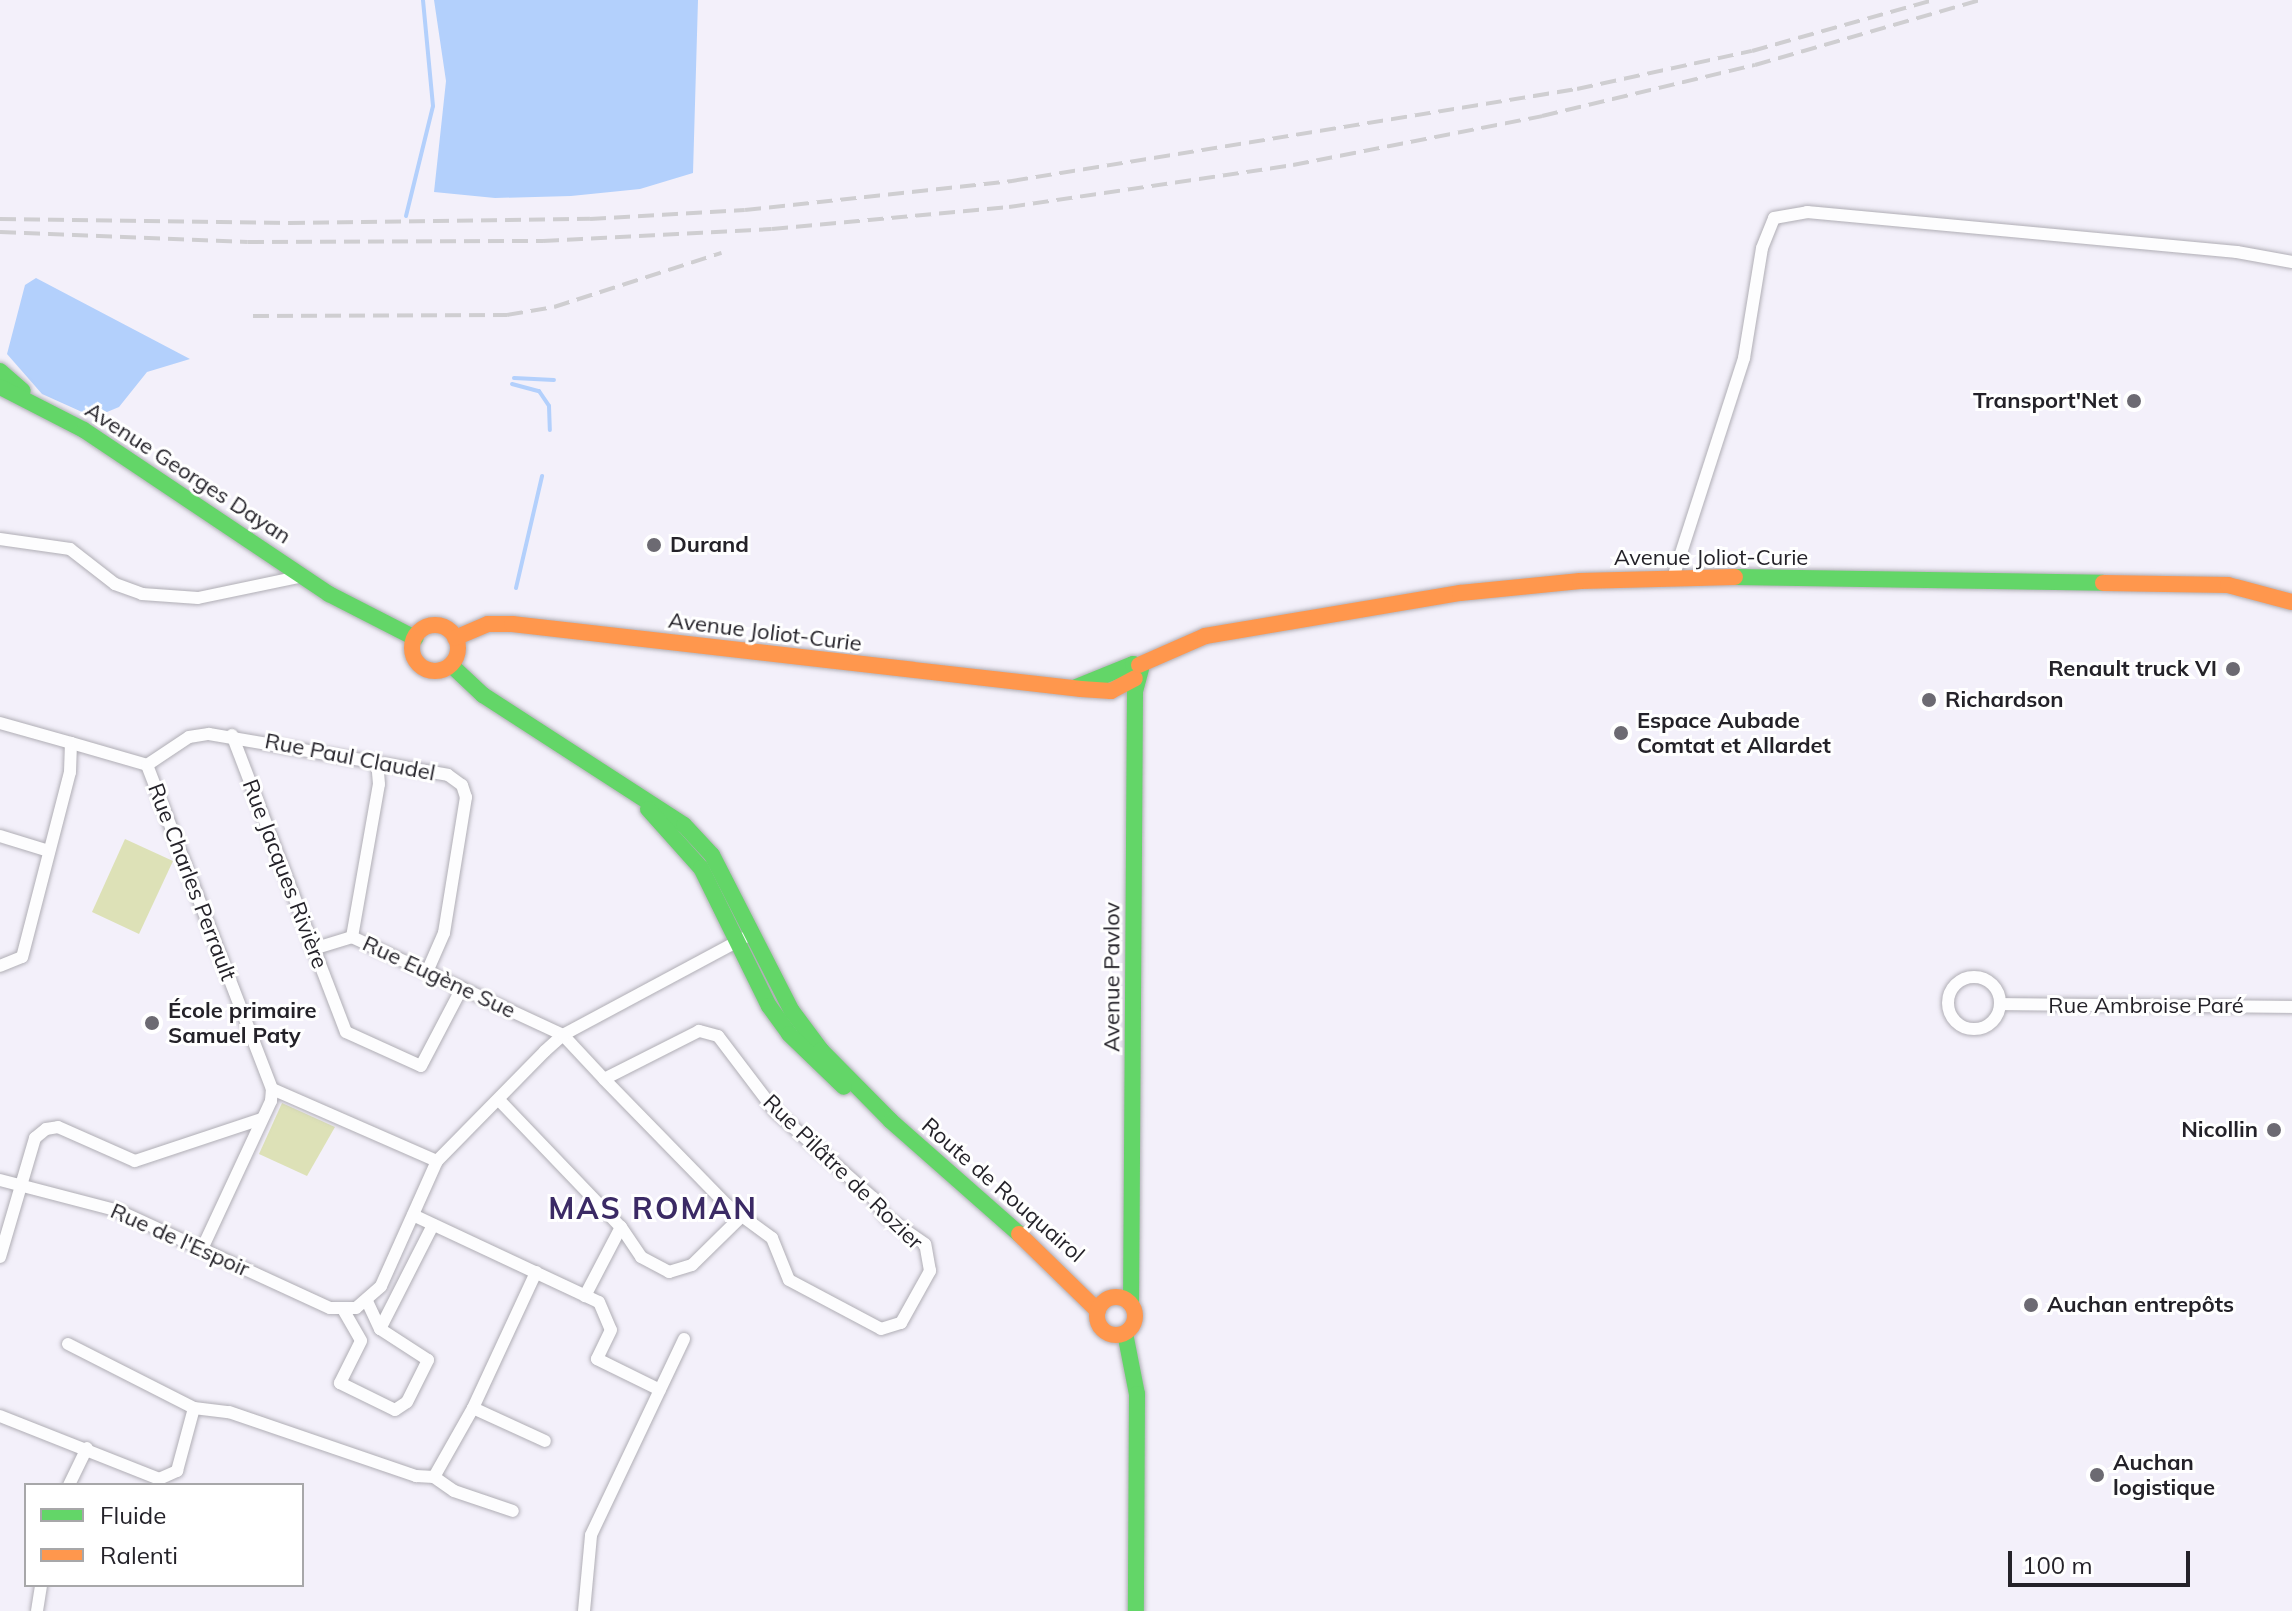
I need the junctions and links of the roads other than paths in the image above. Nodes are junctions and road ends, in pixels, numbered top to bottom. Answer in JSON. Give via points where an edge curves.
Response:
{"nodes":[{"id":1,"x":2292,"y":262,"type":"edge"},
{"id":2,"x":0,"y":371,"type":"edge"},
{"id":3,"x":0,"y":387,"type":"edge"},
{"id":4,"x":47,"y":409,"type":"junction"},
{"id":5,"x":0,"y":539,"type":"edge"},
{"id":6,"x":303,"y":576,"type":"junction"},
{"id":7,"x":1673,"y":578,"type":"junction"},
{"id":8,"x":2292,"y":602,"type":"edge"},
{"id":9,"x":415,"y":638,"type":"junction"},
{"id":10,"x":455,"y":638,"type":"junction"},
{"id":11,"x":451,"y":665,"type":"junction"},
{"id":12,"x":1132,"y":673,"type":"junction"},
{"id":13,"x":0,"y":723,"type":"edge"},
{"id":14,"x":232,"y":735,"type":"junction"},
{"id":15,"x":71,"y":743,"type":"junction"},
{"id":16,"x":377,"y":762,"type":"junction"},
{"id":17,"x":147,"y":765,"type":"junction"},
{"id":18,"x":622,"y":787,"type":"junction"},
{"id":19,"x":0,"y":836,"type":"edge"},
{"id":20,"x":49,"y":851,"type":"junction"},
{"id":21,"x":753,"y":933,"type":"junction"},
{"id":22,"x":352,"y":937,"type":"junction"},
{"id":23,"x":737,"y":942,"type":"junction"},
{"id":24,"x":313,"y":949,"type":"junction"},
{"id":25,"x":0,"y":966,"type":"edge"},
{"id":26,"x":427,"y":972,"type":"junction"},
{"id":27,"x":462,"y":988,"type":"junction"},
{"id":28,"x":2000,"y":1004,"type":"junction"},
{"id":29,"x":2292,"y":1007,"type":"edge"},
{"id":30,"x":563,"y":1035,"type":"junction"},
{"id":31,"x":604,"y":1079,"type":"junction"},
{"id":32,"x":272,"y":1089,"type":"junction"},
{"id":33,"x":499,"y":1100,"type":"junction"},
{"id":34,"x":261,"y":1119,"type":"junction"},
{"id":35,"x":891,"y":1121,"type":"junction"},
{"id":36,"x":437,"y":1161,"type":"junction"},
{"id":37,"x":0,"y":1180,"type":"edge"},
{"id":38,"x":19,"y":1185,"type":"junction"},
{"id":39,"x":745,"y":1213,"type":"junction"},
{"id":40,"x":413,"y":1215,"type":"junction"},
{"id":41,"x":433,"y":1225,"type":"junction"},
{"id":42,"x":621,"y":1227,"type":"junction"},
{"id":43,"x":202,"y":1249,"type":"junction"},
{"id":44,"x":0,"y":1257,"type":"edge"},
{"id":45,"x":536,"y":1272,"type":"junction"},
{"id":46,"x":1085,"y":1293,"type":"junction"},
{"id":47,"x":585,"y":1296,"type":"junction"},
{"id":48,"x":1121,"y":1300,"type":"junction"},
{"id":49,"x":356,"y":1307,"type":"junction"},
{"id":50,"x":1098,"y":1311,"type":"junction"},
{"id":51,"x":380,"y":1329,"type":"junction"},
{"id":52,"x":1120,"y":1334,"type":"junction"},
{"id":53,"x":684,"y":1339,"type":"dead end"},
{"id":54,"x":68,"y":1344,"type":"dead end"},
{"id":55,"x":660,"y":1390,"type":"junction"},
{"id":56,"x":194,"y":1408,"type":"junction"},
{"id":57,"x":473,"y":1408,"type":"junction"},
{"id":58,"x":0,"y":1416,"type":"edge"},
{"id":59,"x":545,"y":1441,"type":"dead end"},
{"id":60,"x":87,"y":1448,"type":"junction"},
{"id":61,"x":434,"y":1477,"type":"junction"},
{"id":62,"x":70,"y":1483,"type":"edge"},
{"id":63,"x":513,"y":1511,"type":"dead end"},
{"id":64,"x":41,"y":1587,"type":"edge"},
{"id":65,"x":37,"y":1611,"type":"edge"},
{"id":66,"x":584,"y":1611,"type":"edge"},
{"id":67,"x":1136,"y":1611,"type":"edge"}],
"edges":[{"from":1,"to":7,"type":"street","via":[[2237,252],[1807,212],[1774,218],[1764,240],[1744,358]]},
{"from":2,"to":4,"type":"street","name":"Avenue Georges Dayan"},
{"from":3,"to":4,"type":"street","name":"Avenue Georges Dayan"},
{"from":4,"to":6,"type":"street","name":"Avenue Georges Dayan"},
{"from":5,"to":6,"type":"street","via":[[70,549],[115,584],[142,594],[198,598]]},
{"from":6,"to":9,"type":"street","via":[[345,604]]},
{"from":7,"to":8,"type":"street","name":"Avenue Joliot-Curie","via":[[2228,585]]},
{"from":7,"to":12,"type":"street","name":"Avenue Joliot-Curie","via":[[1510,586],[1205,636]]},
{"from":9,"to":10,"type":"street","via":[[435,625]]},
{"from":9,"to":11,"type":"street","via":[[413,655],[425,669]]},
{"from":10,"to":11,"type":"street","via":[[458,652]]},
{"from":10,"to":12,"type":"street","name":"Avenue Joliot-Curie","via":[[488,624],[512,624],[1111,691]]},
{"from":11,"to":18,"type":"street","name":"Route de Rouquairol","via":[[483,695]]},
{"from":12,"to":48,"type":"street","name":"Avenue Pavlov","via":[[1134,1277]]},
{"from":13,"to":15,"type":"street","name":"Rue Charles Perrault"},
{"from":14,"to":16,"type":"street","name":"Rue Paul Claudel"},
{"from":14,"to":17,"type":"street","name":"Rue Paul Claudel","via":[[189,737]]},
{"from":14,"to":24,"type":"street","name":"Rue Jacques Rivière"},
{"from":15,"to":17,"type":"street","name":"Rue Charles Perrault"},
{"from":15,"to":20,"type":"street","via":[[70,772]]},
{"from":16,"to":22,"type":"street","via":[[379,784]]},
{"from":16,"to":26,"type":"street","name":"Rue Paul Claudel","via":[[448,775],[462,785],[466,797],[444,933]]},
{"from":17,"to":32,"type":"street","name":"Rue Charles Perrault"},
{"from":18,"to":21,"type":"street","name":"Route de Rouquairol","via":[[684,825],[712,855]]},
{"from":18,"to":23,"type":"street","name":"Route de Rouquairol","via":[[662,822],[701,868]]},
{"from":19,"to":20,"type":"street"},
{"from":20,"to":25,"type":"street","via":[[22,957]]},
{"from":21,"to":23,"type":"street"},
{"from":21,"to":35,"type":"street","name":"Route de Rouquairol","via":[[792,1011],[821,1050]]},
{"from":22,"to":24,"type":"street","name":"Rue Eugène Sue"},
{"from":22,"to":26,"type":"street","name":"Rue Eugène Sue"},
{"from":23,"to":30,"type":"street"},
{"from":23,"to":35,"type":"street","name":"Route de Rouquairol","via":[[789,1034],[840,1084]]},
{"from":24,"to":27,"type":"street","name":"Rue Jacques Rivière","via":[[346,1032],[421,1066]]},
{"from":26,"to":27,"type":"street","name":"Rue Eugène Sue"},
{"from":27,"to":30,"type":"street","name":"Rue Eugène Sue"},
{"from":28,"to":28,"type":"street","via":[[1994,987],[1979,978],[1955,986],[1948,1002],[1960,1025],[1978,1029],[1994,1020]]},
{"from":28,"to":29,"type":"street","name":"Rue Ambroise Paré"},
{"from":30,"to":31,"type":"street","name":"Rue Pilâtre de Rozier"},
{"from":30,"to":33,"type":"street"},
{"from":31,"to":39,"type":"street","name":"Rue Pilâtre de Rozier","via":[[727,1205]]},
{"from":31,"to":39,"type":"street","name":"Rue Pilâtre de Rozier","via":[[699,1031],[718,1036],[775,1111],[873,1198],[886,1217],[925,1244],[930,1271],[901,1323],[881,1329],[789,1280],[780,1248]]},
{"from":32,"to":34,"type":"street"},
{"from":32,"to":36,"type":"street"},
{"from":33,"to":36,"type":"street"},
{"from":33,"to":42,"type":"street"},
{"from":34,"to":38,"type":"street","via":[[135,1161],[58,1127],[46,1129],[35,1138]]},
{"from":34,"to":43,"type":"street"},
{"from":35,"to":46,"type":"street","name":"Route de Rouquairol"},
{"from":36,"to":40,"type":"street"},
{"from":37,"to":38,"type":"street","name":"Rue de l'Espoir"},
{"from":38,"to":43,"type":"street","name":"Rue de l'Espoir","via":[[119,1211]]},
{"from":38,"to":44,"type":"street"},
{"from":39,"to":42,"type":"street","via":[[692,1265],[669,1272],[641,1257]]},
{"from":40,"to":41,"type":"street"},
{"from":40,"to":49,"type":"street","via":[[381,1286]]},
{"from":41,"to":45,"type":"street"},
{"from":41,"to":51,"type":"street"},
{"from":42,"to":47,"type":"street"},
{"from":43,"to":49,"type":"street","name":"Rue de l'Espoir"},
{"from":45,"to":47,"type":"street"},
{"from":45,"to":57,"type":"street"},
{"from":46,"to":48,"type":"street","name":"Route de Rouquairol"},
{"from":46,"to":50,"type":"street","name":"Route de Rouquairol"},
{"from":47,"to":55,"type":"street","via":[[599,1302],[611,1330],[597,1359]]},
{"from":48,"to":50,"type":"street"},
{"from":48,"to":52,"type":"street","name":"Avenue Pavlov","via":[[1135,1319]]},
{"from":49,"to":51,"type":"street"},
{"from":49,"to":51,"type":"street","via":[[361,1341],[340,1383],[395,1410],[407,1402],[428,1360]]},
{"from":50,"to":52,"type":"street","name":"Route de Rouquairol","via":[[1103,1329]]},
{"from":52,"to":67,"type":"street","via":[[1135,1380]]},
{"from":53,"to":55,"type":"street"},
{"from":54,"to":56,"type":"street"},
{"from":55,"to":66,"type":"street","via":[[591,1535]]},
{"from":56,"to":60,"type":"street","via":[[177,1471],[159,1479]]},
{"from":56,"to":61,"type":"street","via":[[229,1412],[416,1476]]},
{"from":57,"to":59,"type":"street"},
{"from":57,"to":61,"type":"street"},
{"from":58,"to":60,"type":"street"},
{"from":60,"to":62,"type":"street"},
{"from":61,"to":63,"type":"street","via":[[454,1491]]},
{"from":64,"to":65,"type":"street"}]}
